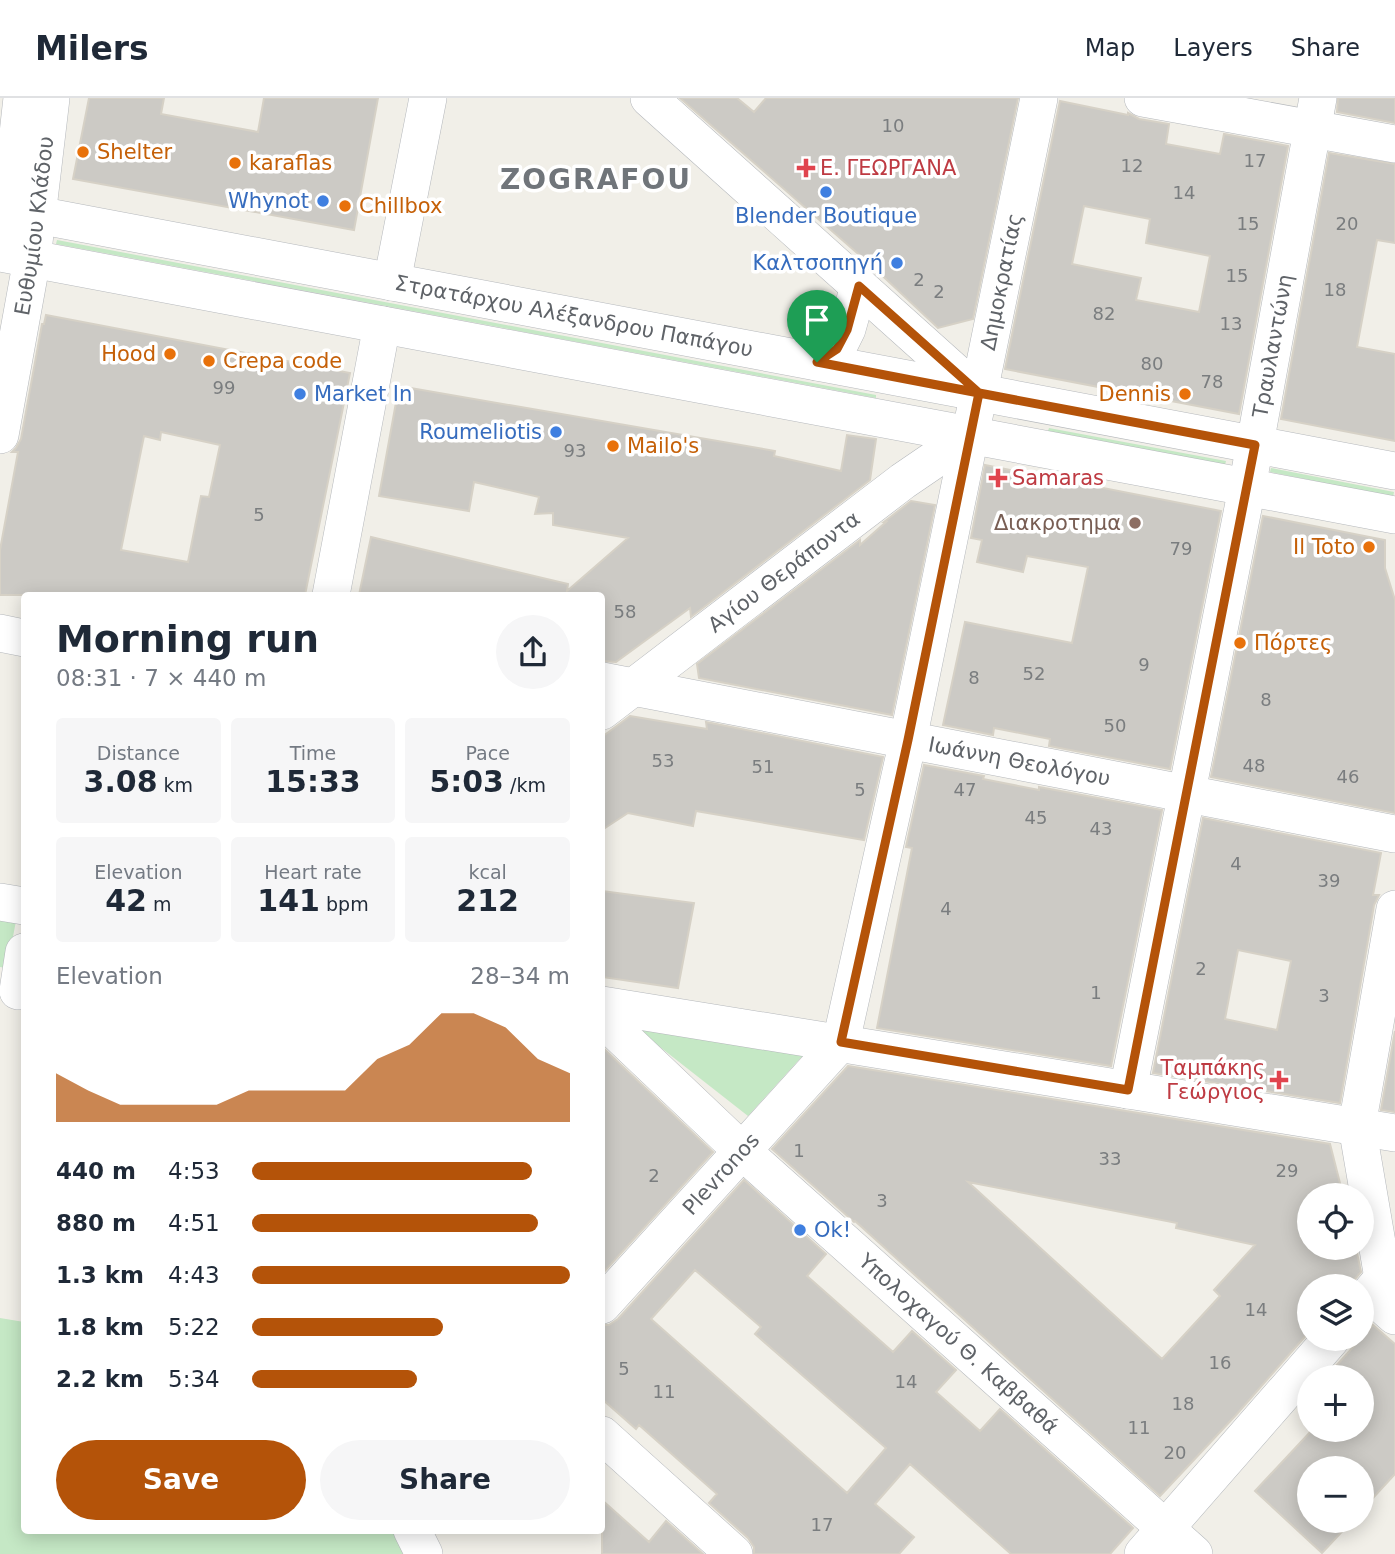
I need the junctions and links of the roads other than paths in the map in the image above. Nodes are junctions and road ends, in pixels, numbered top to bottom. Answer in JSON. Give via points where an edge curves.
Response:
{"nodes":[{"id":1,"x":22,"y":98,"type":"edge"},
{"id":2,"x":51,"y":98,"type":"edge"},
{"id":3,"x":428,"y":98,"type":"edge"},
{"id":4,"x":649,"y":98,"type":"edge"},
{"id":5,"x":1039,"y":98,"type":"edge"},
{"id":6,"x":1143,"y":98,"type":"edge"},
{"id":7,"x":1315,"y":114,"type":"edge"},
{"id":8,"x":1395,"y":144,"type":"edge"},
{"id":9,"x":15,"y":211,"type":"edge"},
{"id":10,"x":12,"y":255,"type":"edge"},
{"id":11,"x":392,"y":282,"type":"junction"},
{"id":12,"x":859,"y":286,"type":"junction"},
{"id":13,"x":382,"y":325,"type":"junction"},
{"id":14,"x":817,"y":362,"type":"junction"},
{"id":15,"x":979,"y":393,"type":"junction"},
{"id":16,"x":0,"y":435,"type":"edge"},
{"id":17,"x":969,"y":436,"type":"junction"},
{"id":18,"x":1255,"y":445,"type":"junction"},
{"id":19,"x":1029,"y":447,"type":"junction"},
{"id":20,"x":1395,"y":471,"type":"edge"},
{"id":21,"x":1247,"y":488,"type":"junction"},
{"id":22,"x":1395,"y":515,"type":"edge"},
{"id":23,"x":332,"y":592,"type":"edge"},
{"id":24,"x":0,"y":633,"type":"edge"},
{"id":25,"x":21,"y":637,"type":"edge"},
{"id":26,"x":619,"y":684,"type":"edge"},
{"id":27,"x":605,"y":706,"type":"edge"},
{"id":28,"x":908,"y":740,"type":"junction"},
{"id":29,"x":1186,"y":794,"type":"junction"},
{"id":30,"x":1395,"y":834,"type":"edge"},
{"id":31,"x":0,"y":902,"type":"edge"},
{"id":32,"x":21,"y":906,"type":"edge"},
{"id":33,"x":1395,"y":909,"type":"edge"},
{"id":34,"x":21,"y":964,"type":"edge"},
{"id":35,"x":14,"y":991,"type":"edge"},
{"id":36,"x":605,"y":1005,"type":"edge"},
{"id":37,"x":605,"y":1021,"type":"edge"},
{"id":38,"x":841,"y":1042,"type":"junction"},
{"id":39,"x":1128,"y":1090,"type":"junction"},
{"id":40,"x":1357,"y":1126,"type":"junction"},
{"id":41,"x":1395,"y":1133,"type":"edge"},
{"id":42,"x":741,"y":1150,"type":"junction"},
{"id":43,"x":1381,"y":1291,"type":"edge"},
{"id":44,"x":605,"y":1302,"type":"edge"},
{"id":45,"x":1320,"y":1351,"type":"edge"},
{"id":46,"x":605,"y":1438,"type":"edge"},
{"id":47,"x":414,"y":1534,"type":"edge"},
{"id":48,"x":1154,"y":1541,"type":"edge"},
{"id":49,"x":424,"y":1554,"type":"edge"},
{"id":50,"x":734,"y":1554,"type":"edge"},
{"id":51,"x":1194,"y":1554,"type":"edge"}],
"edges":[{"from":1,"to":9,"type":"street","name":"Ευθυμίου Κλάδου"},
{"from":2,"to":9,"type":"street","name":"Ευθυμίου Κλάδου"},
{"from":3,"to":11,"type":"street"},
{"from":4,"to":12,"type":"street"},
{"from":5,"to":15,"type":"street","name":"Δημοκρατίας"},
{"from":6,"to":7,"type":"street"},
{"from":7,"to":8,"type":"street"},
{"from":7,"to":18,"type":"street","name":"Τραυλαντώνη"},
{"from":9,"to":10,"type":"street","name":"Ευθυμίου Κλάδου"},
{"from":9,"to":11,"type":"street","name":"Στρατάρχου Αλέξανδρου Παπάγου"},
{"from":10,"to":13,"type":"street","name":"Στρατάρχου Αλέξανδρου Παπάγου"},
{"from":10,"to":16,"type":"street","name":"Ευθυμίου Κλάδου"},
{"from":11,"to":14,"type":"street","name":"Στρατάρχου Αλέξανδρου Παπάγου"},
{"from":12,"to":14,"type":"street","via":[[837,349]]},
{"from":12,"to":15,"type":"street"},
{"from":13,"to":17,"type":"street","name":"Στρατάρχου Αλέξανδρου Παπάγου"},
{"from":13,"to":23,"type":"street"},
{"from":14,"to":15,"type":"street","name":"Στρατάρχου Αλέξανδρου Παπάγου"},
{"from":15,"to":17,"type":"street","name":"Δημοκρατίας"},
{"from":15,"to":18,"type":"street","name":"Στρατάρχου Αλέξανδρου Παπάγου"},
{"from":15,"to":19,"type":"street"},
{"from":17,"to":19,"type":"street","name":"Στρατάρχου Αλέξανδρου Παπάγου"},
{"from":17,"to":26,"type":"street","name":"Αγίου Θεράποντα"},
{"from":17,"to":28,"type":"street","name":"Δημοκρατίας"},
{"from":18,"to":20,"type":"street","name":"Στρατάρχου Αλέξανδρου Παπάγου"},
{"from":18,"to":21,"type":"street","name":"Τραυλαντώνη"},
{"from":19,"to":21,"type":"street","name":"Στρατάρχου Αλέξανδρου Παπάγου"},
{"from":21,"to":22,"type":"street","name":"Στρατάρχου Αλέξανδρου Παπάγου"},
{"from":21,"to":29,"type":"street","name":"Τραυλαντώνη"},
{"from":24,"to":25,"type":"street"},
{"from":26,"to":27,"type":"street","name":"Αγίου Θεράποντα"},
{"from":26,"to":28,"type":"street","name":"Ιωάννη Θεολόγου"},
{"from":28,"to":29,"type":"street","name":"Ιωάννη Θεολόγου"},
{"from":28,"to":38,"type":"street","name":"Δημοκρατίας"},
{"from":29,"to":30,"type":"street","name":"Ιωάννη Θεολόγου"},
{"from":29,"to":39,"type":"street","name":"Τραυλαντώνη"},
{"from":31,"to":32,"type":"street"},
{"from":33,"to":40,"type":"street"},
{"from":34,"to":35,"type":"street"},
{"from":36,"to":38,"type":"street"},
{"from":37,"to":42,"type":"street","name":"Υπολοχαγού Θ. Καββαθά"},
{"from":38,"to":39,"type":"street"},
{"from":38,"to":42,"type":"street","name":"Plevronos"},
{"from":39,"to":40,"type":"street"},
{"from":40,"to":41,"type":"street"},
{"from":40,"to":43,"type":"street"},
{"from":42,"to":44,"type":"street","name":"Plevronos"},
{"from":42,"to":48,"type":"street","name":"Υπολοχαγού Θ. Καββαθά"},
{"from":45,"to":48,"type":"street"},
{"from":46,"to":50,"type":"street"},
{"from":47,"to":49,"type":"street"},
{"from":48,"to":51,"type":"street","name":"Υπολοχαγού Θ. Καββαθά"}]}
